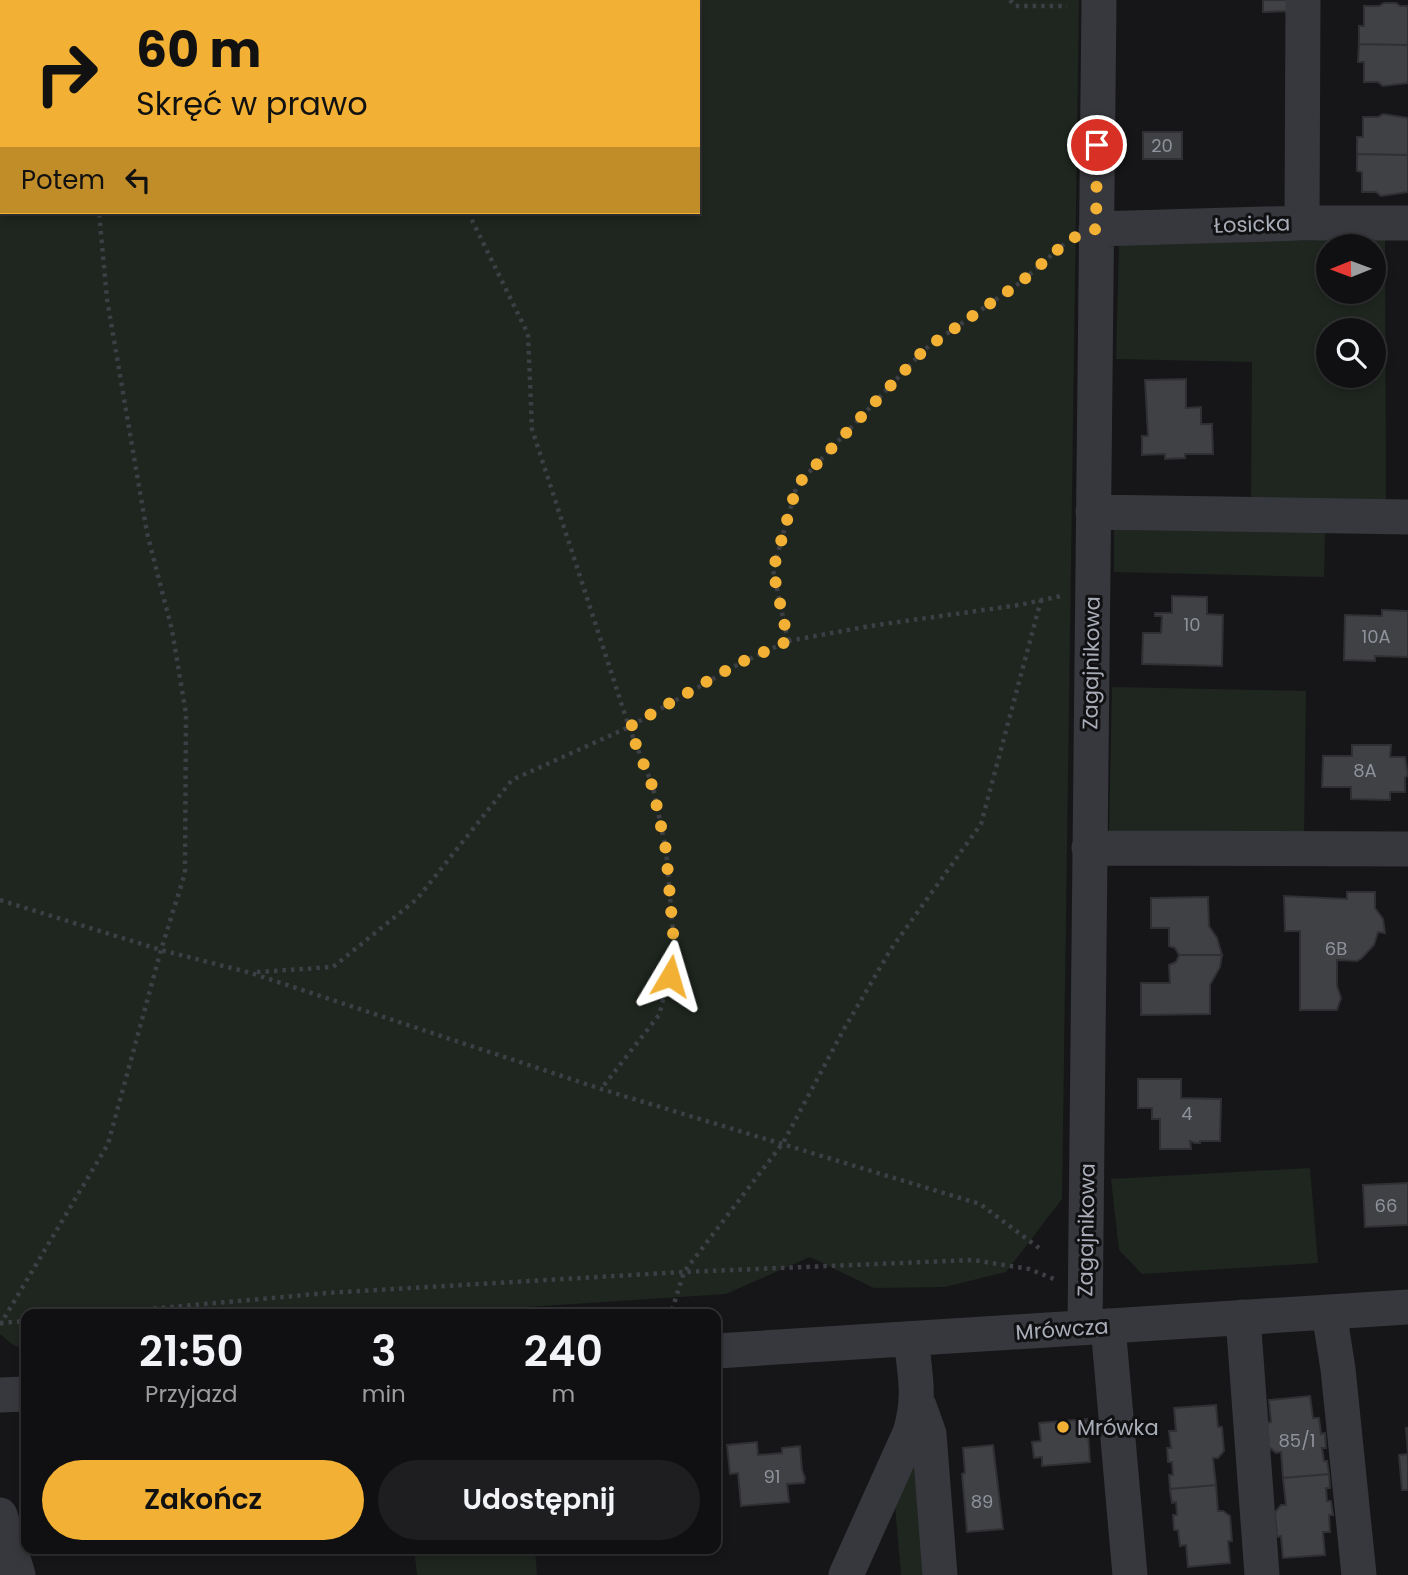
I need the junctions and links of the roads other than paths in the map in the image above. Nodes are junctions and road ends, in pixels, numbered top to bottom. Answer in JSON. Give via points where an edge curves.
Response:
{"nodes":[{"id":1,"x":1303,"y":0,"type":"edge"},
{"id":2,"x":1100,"y":3,"type":"edge"},
{"id":3,"x":1303,"y":223,"type":"junction"},
{"id":4,"x":1408,"y":223,"type":"edge"},
{"id":5,"x":1096,"y":229,"type":"junction"},
{"id":6,"x":1093,"y":512,"type":"junction"},
{"id":7,"x":1408,"y":517,"type":"edge"},
{"id":8,"x":1089,"y":848,"type":"junction"},
{"id":9,"x":1408,"y":849,"type":"edge"},
{"id":10,"x":1408,"y":1307,"type":"edge"},
{"id":11,"x":1329,"y":1312,"type":"junction"},
{"id":12,"x":1243,"y":1317,"type":"junction"},
{"id":13,"x":1096,"y":1326,"type":"junction"},
{"id":14,"x":911,"y":1339,"type":"junction"},
{"id":15,"x":721,"y":1351,"type":"edge"},
{"id":16,"x":21,"y":1394,"type":"edge"},
{"id":17,"x":0,"y":1395,"type":"edge"},
{"id":18,"x":918,"y":1403,"type":"junction"},
{"id":19,"x":0,"y":1515,"type":"edge"},
{"id":20,"x":18,"y":1575,"type":"edge"},
{"id":21,"x":846,"y":1575,"type":"edge"},
{"id":22,"x":940,"y":1575,"type":"edge"},
{"id":23,"x":1130,"y":1575,"type":"edge"},
{"id":24,"x":1262,"y":1575,"type":"edge"},
{"id":25,"x":1359,"y":1575,"type":"edge"}],
"edges":[{"from":1,"to":3,"type":"street"},
{"from":2,"to":5,"type":"street","name":"Zagajnikowa"},
{"from":3,"to":4,"type":"street","name":"Łosicka"},
{"from":3,"to":5,"type":"street","name":"Łosicka"},
{"from":5,"to":6,"type":"street","name":"Zagajnikowa"},
{"from":6,"to":7,"type":"street"},
{"from":6,"to":8,"type":"street","name":"Zagajnikowa"},
{"from":8,"to":9,"type":"street"},
{"from":8,"to":13,"type":"street","name":"Zagajnikowa","via":[[1086,1293]]},
{"from":10,"to":11,"type":"street","name":"Mrówcza"},
{"from":11,"to":12,"type":"street","name":"Mrówcza"},
{"from":11,"to":25,"type":"street"},
{"from":12,"to":13,"type":"street","name":"Mrówcza"},
{"from":12,"to":24,"type":"street"},
{"from":13,"to":14,"type":"street","name":"Mrówcza"},
{"from":13,"to":23,"type":"street","name":"Zagajnikowa"},
{"from":14,"to":15,"type":"street","name":"Mrówcza"},
{"from":14,"to":18,"type":"street"},
{"from":16,"to":17,"type":"street"},
{"from":18,"to":21,"type":"street","via":[[910,1433]]},
{"from":18,"to":22,"type":"street","via":[[929,1434]]},
{"from":19,"to":20,"type":"street"}]}
